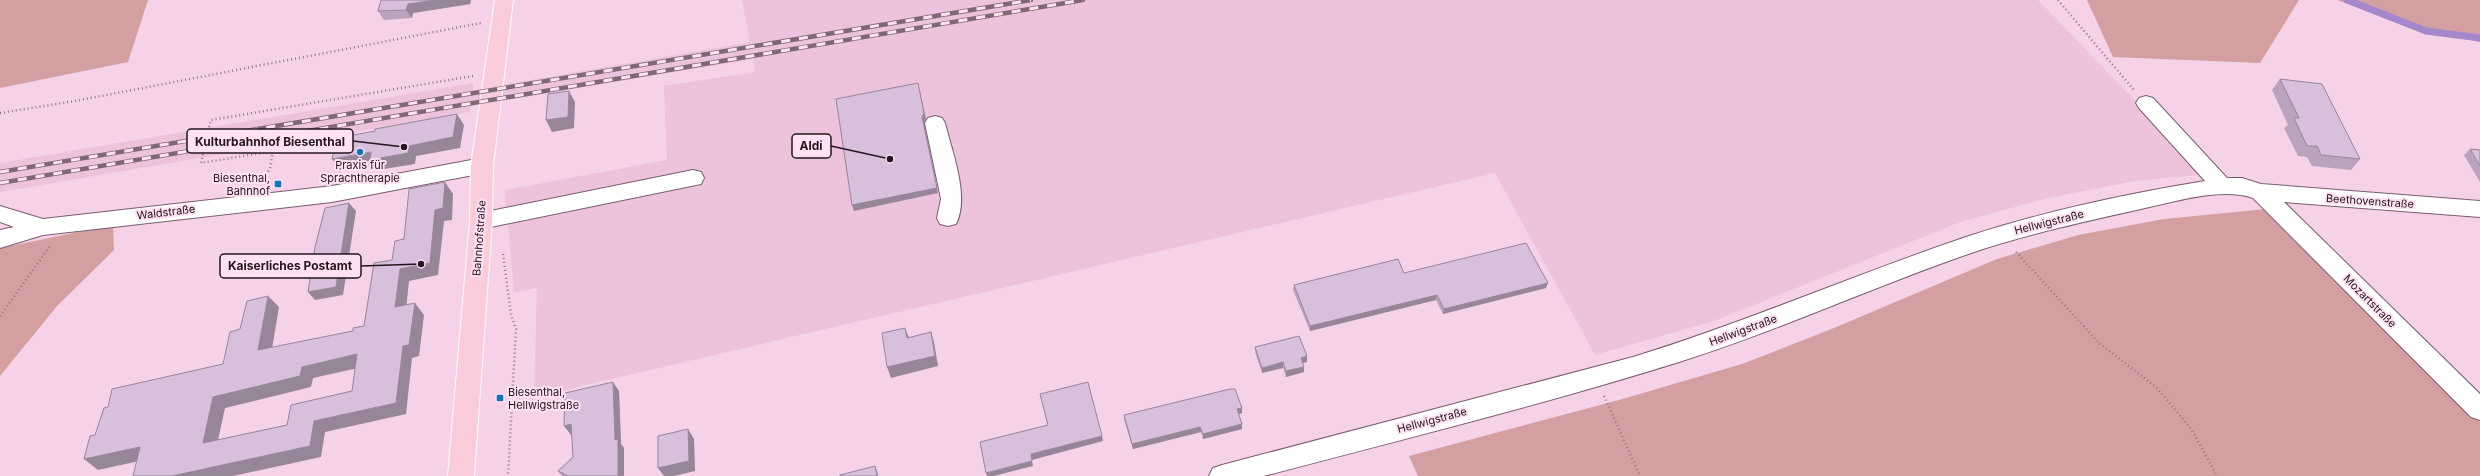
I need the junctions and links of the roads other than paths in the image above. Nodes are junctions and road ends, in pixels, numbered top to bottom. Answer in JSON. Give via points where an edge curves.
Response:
{"nodes":[{"id":1,"x":504,"y":0,"type":"edge"},
{"id":2,"x":2146,"y":103,"type":"road end"},
{"id":3,"x":935,"y":124,"type":"dead end"},
{"id":4,"x":482,"y":166,"type":"junction"},
{"id":5,"x":693,"y":178,"type":"dead end"},
{"id":6,"x":2222,"y":186,"type":"junction"},
{"id":7,"x":2261,"y":192,"type":"junction"},
{"id":8,"x":2480,"y":209,"type":"edge"},
{"id":9,"x":0,"y":214,"type":"edge"},
{"id":10,"x":948,"y":218,"type":"dead end"},
{"id":11,"x":489,"y":219,"type":"junction"},
{"id":12,"x":43,"y":227,"type":"junction"},
{"id":13,"x":0,"y":239,"type":"edge"},
{"id":14,"x":2480,"y":410,"type":"edge"},
{"id":15,"x":461,"y":476,"type":"edge"},
{"id":16,"x":1222,"y":476,"type":"edge"}],
"edges":[{"from":1,"to":4,"type":"main road","name":"Bahnhofstraße"},
{"from":2,"to":6,"type":"street"},
{"from":3,"to":10,"type":"street","via":[[952,199]]},
{"from":4,"to":11,"type":"main road","name":"Bahnhofstraße"},
{"from":4,"to":12,"type":"street","name":"Waldstraße","via":[[332,194]]},
{"from":5,"to":11,"type":"street"},
{"from":6,"to":7,"type":"street","name":"Hellwigstraße","via":[[2242,186]]},
{"from":6,"to":16,"type":"street","name":"Hellwigstraße","via":[[2054,220],[2001,235],[1694,348],[1596,377]]},
{"from":7,"to":8,"type":"street","name":"Beethovenstraße"},
{"from":7,"to":14,"type":"street","name":"Mozartstraße"},
{"from":9,"to":12,"type":"street"},
{"from":11,"to":15,"type":"main road","name":"Bahnhofstraße"},
{"from":12,"to":13,"type":"street","name":"Waldstraße"}]}
